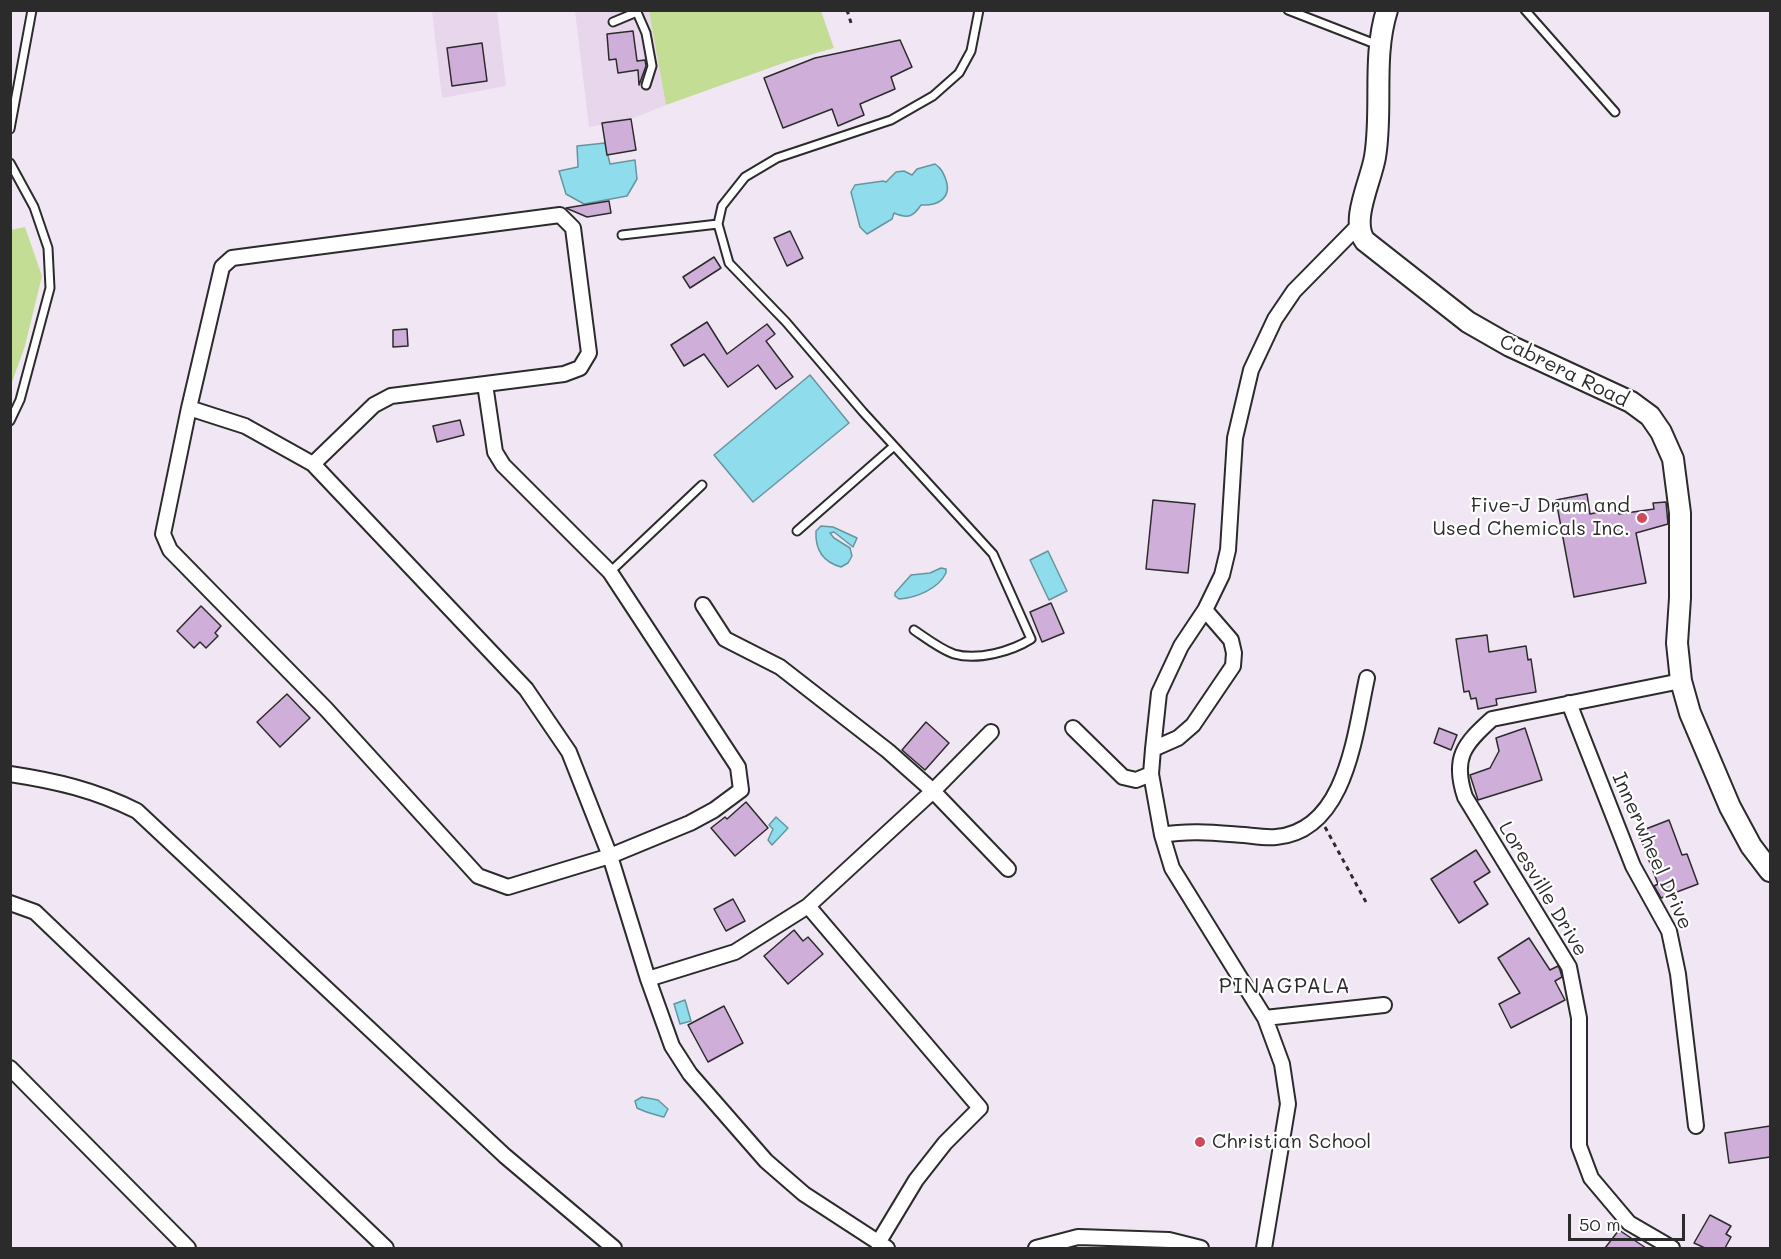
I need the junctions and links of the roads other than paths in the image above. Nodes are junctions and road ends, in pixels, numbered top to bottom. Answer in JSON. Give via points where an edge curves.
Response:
{"nodes":[{"id":1,"x":32,"y":10,"type":"edge"},
{"id":2,"x":979,"y":10,"type":"edge"},
{"id":3,"x":1288,"y":10,"type":"edge"},
{"id":4,"x":1387,"y":10,"type":"edge"},
{"id":5,"x":1524,"y":10,"type":"edge"},
{"id":6,"x":636,"y":11,"type":"edge"},
{"id":7,"x":613,"y":22,"type":"dead end"},
{"id":8,"x":1380,"y":46,"type":"junction"},
{"id":9,"x":646,"y":85,"type":"dead end"},
{"id":10,"x":1615,"y":112,"type":"dead end"},
{"id":11,"x":10,"y":129,"type":"edge"},
{"id":12,"x":10,"y":163,"type":"edge"},
{"id":13,"x":718,"y":224,"type":"junction"},
{"id":14,"x":1359,"y":225,"type":"junction"},
{"id":15,"x":622,"y":235,"type":"dead end"},
{"id":16,"x":485,"y":384,"type":"junction"},
{"id":17,"x":189,"y":408,"type":"junction"},
{"id":18,"x":10,"y":421,"type":"edge"},
{"id":19,"x":894,"y":446,"type":"junction"},
{"id":20,"x":313,"y":464,"type":"junction"},
{"id":21,"x":702,"y":485,"type":"dead end"},
{"id":22,"x":797,"y":531,"type":"dead end"},
{"id":23,"x":610,"y":572,"type":"junction"},
{"id":24,"x":703,"y":605,"type":"dead end"},
{"id":25,"x":1205,"y":610,"type":"junction"},
{"id":26,"x":914,"y":630,"type":"dead end"},
{"id":27,"x":1367,"y":678,"type":"dead end"},
{"id":28,"x":1681,"y":681,"type":"junction"},
{"id":29,"x":1569,"y":703,"type":"junction"},
{"id":30,"x":1073,"y":729,"type":"dead end"},
{"id":31,"x":990,"y":732,"type":"dead end"},
{"id":32,"x":1153,"y":749,"type":"junction"},
{"id":33,"x":10,"y":774,"type":"edge"},
{"id":34,"x":1151,"y":774,"type":"junction"},
{"id":35,"x":933,"y":791,"type":"junction"},
{"id":36,"x":1162,"y":835,"type":"junction"},
{"id":37,"x":610,"y":856,"type":"junction"},
{"id":38,"x":1008,"y":869,"type":"dead end"},
{"id":39,"x":1770,"y":871,"type":"edge"},
{"id":40,"x":10,"y":903,"type":"edge"},
{"id":41,"x":808,"y":906,"type":"junction"},
{"id":42,"x":648,"y":979,"type":"junction"},
{"id":43,"x":1384,"y":1005,"type":"dead end"},
{"id":44,"x":1265,"y":1018,"type":"junction"},
{"id":45,"x":10,"y":1068,"type":"edge"},
{"id":46,"x":1696,"y":1126,"type":"dead end"},
{"id":47,"x":883,"y":1246,"type":"edge"},
{"id":48,"x":188,"y":1248,"type":"edge"},
{"id":49,"x":386,"y":1248,"type":"edge"},
{"id":50,"x":614,"y":1248,"type":"edge"},
{"id":51,"x":1036,"y":1248,"type":"edge"},
{"id":52,"x":1201,"y":1248,"type":"edge"},
{"id":53,"x":1264,"y":1248,"type":"edge"},
{"id":54,"x":1672,"y":1248,"type":"edge"}],
"edges":[{"from":1,"to":11,"type":"lane"},
{"from":2,"to":13,"type":"lane","via":[[970,51],[959,73],[933,96],[891,120],[777,158],[745,177],[722,206]]},
{"from":3,"to":8,"type":"lane"},
{"from":4,"to":8,"type":"main road"},
{"from":5,"to":10,"type":"lane"},
{"from":6,"to":7,"type":"lane"},
{"from":6,"to":9,"type":"lane","via":[[646,33],[652,66]]},
{"from":8,"to":14,"type":"main road","via":[[1377,147]]},
{"from":12,"to":18,"type":"lane","via":[[34,207],[48,248],[50,288],[20,400]]},
{"from":13,"to":15,"type":"lane"},
{"from":13,"to":19,"type":"lane","via":[[729,264],[786,322]]},
{"from":14,"to":25,"type":"street","via":[[1294,291],[1275,319],[1251,370],[1235,438],[1228,550],[1222,575]]},
{"from":14,"to":28,"type":"main road","name":"Cabrera Road","via":[[1365,241],[1468,322],[1510,346],[1631,402],[1650,416],[1669,446],[1675,466],[1680,513],[1677,643]]},
{"from":16,"to":17,"type":"street","via":[[564,374],[580,368],[589,353],[573,228],[560,215],[232,258],[222,267]]},
{"from":16,"to":20,"type":"street","via":[[391,396],[374,405]]},
{"from":16,"to":23,"type":"street","via":[[495,452],[503,465]]},
{"from":17,"to":20,"type":"street","via":[[245,426]]},
{"from":17,"to":37,"type":"street","via":[[163,534],[170,550],[326,709],[478,876],[508,888]]},
{"from":19,"to":22,"type":"lane"},
{"from":19,"to":26,"type":"lane","via":[[993,554],[1031,639],[985,656],[964,655],[955,654]]},
{"from":20,"to":37,"type":"street","via":[[526,689],[568,752]]},
{"from":21,"to":23,"type":"lane"},
{"from":23,"to":37,"type":"street","via":[[738,767],[741,790],[690,823]]},
{"from":24,"to":35,"type":"street","via":[[725,639],[780,667]]},
{"from":25,"to":32,"type":"street","via":[[1181,646],[1158,693]]},
{"from":25,"to":32,"type":"street","via":[[1231,640],[1233,666],[1193,725],[1178,738]]},
{"from":27,"to":36,"type":"street","via":[[1346,771],[1320,818],[1297,832],[1276,837],[1196,832]]},
{"from":28,"to":29,"type":"street","name":"Loresville Drive"},
{"from":28,"to":39,"type":"main road","name":"Cabrera Road","via":[[1690,713],[1730,807]]},
{"from":29,"to":46,"type":"street","name":"Innerwheel Drive","via":[[1634,866],[1669,931],[1678,974]]},
{"from":29,"to":54,"type":"street","name":"Loresville Drive","via":[[1492,719],[1469,740],[1460,761],[1459,780],[1465,797],[1569,967],[1580,1018],[1579,1146],[1591,1178],[1629,1223]]},
{"from":30,"to":34,"type":"street","via":[[1123,777],[1136,780]]},
{"from":31,"to":35,"type":"street"},
{"from":32,"to":34,"type":"street"},
{"from":33,"to":50,"type":"street","via":[[80,787],[137,811],[505,1156]]},
{"from":34,"to":36,"type":"street"},
{"from":35,"to":38,"type":"street"},
{"from":35,"to":41,"type":"street"},
{"from":36,"to":44,"type":"street","via":[[1172,868]]},
{"from":37,"to":42,"type":"street"},
{"from":40,"to":49,"type":"street","via":[[35,912]]},
{"from":41,"to":42,"type":"street","via":[[735,952]]},
{"from":41,"to":47,"type":"street","via":[[980,1108],[916,1180]]},
{"from":42,"to":47,"type":"street","via":[[672,1046],[690,1074],[766,1161],[804,1194]]},
{"from":43,"to":44,"type":"street"},
{"from":44,"to":53,"type":"street","via":[[1282,1064],[1288,1104]]},
{"from":45,"to":48,"type":"street"},
{"from":51,"to":52,"type":"street","via":[[1078,1237],[1169,1240]]}]}
